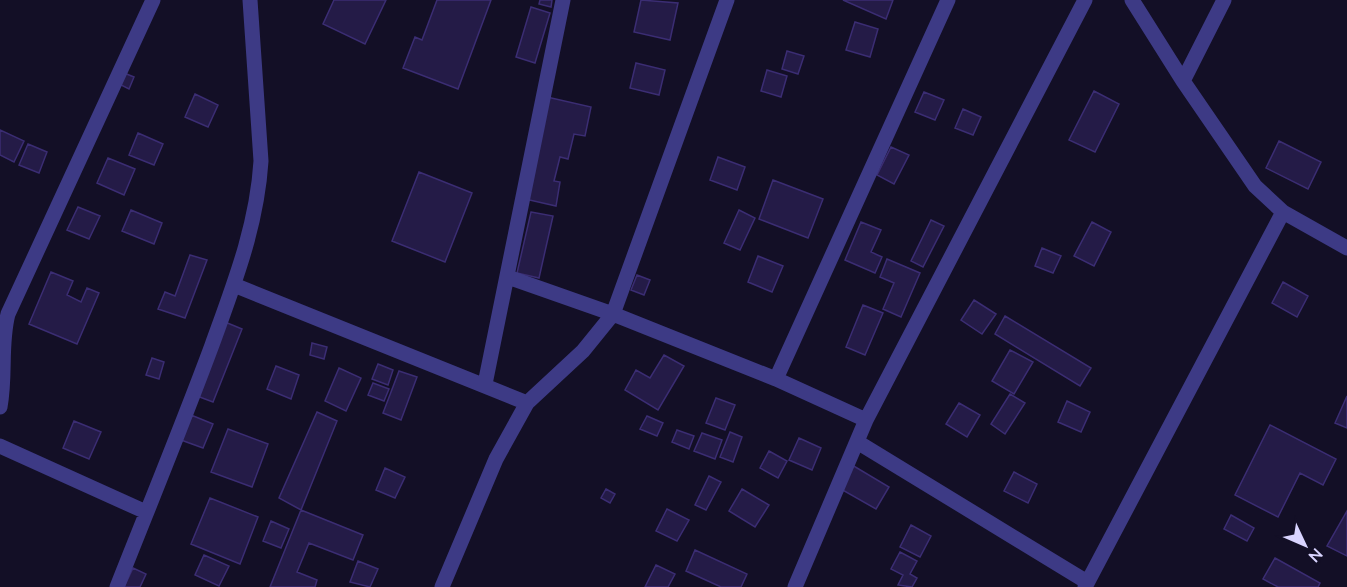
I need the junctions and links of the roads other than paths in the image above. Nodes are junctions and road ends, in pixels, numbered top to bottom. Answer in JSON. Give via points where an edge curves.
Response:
{"nodes":[{"id":1,"x":153,"y":0,"type":"edge"},
{"id":2,"x":250,"y":0,"type":"edge"},
{"id":3,"x":563,"y":0,"type":"edge"},
{"id":4,"x":727,"y":0,"type":"edge"},
{"id":5,"x":948,"y":0,"type":"edge"},
{"id":6,"x":1085,"y":0,"type":"edge"},
{"id":7,"x":1132,"y":0,"type":"edge"},
{"id":8,"x":1224,"y":0,"type":"edge"},
{"id":9,"x":1183,"y":81,"type":"junction"},
{"id":10,"x":1283,"y":212,"type":"junction"},
{"id":11,"x":1347,"y":248,"type":"edge"},
{"id":12,"x":508,"y":277,"type":"junction"},
{"id":13,"x":234,"y":285,"type":"junction"},
{"id":14,"x":613,"y":314,"type":"junction"},
{"id":15,"x":776,"y":379,"type":"junction"},
{"id":16,"x":485,"y":384,"type":"junction"},
{"id":17,"x":527,"y":403,"type":"junction"},
{"id":18,"x":0,"y":407,"type":"edge"},
{"id":19,"x":866,"y":420,"type":"junction"},
{"id":20,"x":859,"y":443,"type":"junction"},
{"id":21,"x":0,"y":446,"type":"edge"},
{"id":22,"x":146,"y":512,"type":"junction"},
{"id":23,"x":1086,"y":585,"type":"edge"},
{"id":24,"x":117,"y":587,"type":"edge"},
{"id":25,"x":442,"y":587,"type":"edge"},
{"id":26,"x":795,"y":587,"type":"edge"}],
"edges":[{"from":1,"to":18,"type":"street","via":[[8,314],[2,340]]},
{"from":2,"to":13,"type":"street","via":[[260,185]]},
{"from":3,"to":12,"type":"street"},
{"from":4,"to":14,"type":"street"},
{"from":5,"to":15,"type":"street"},
{"from":6,"to":19,"type":"street"},
{"from":7,"to":9,"type":"street"},
{"from":8,"to":9,"type":"street"},
{"from":9,"to":10,"type":"street","via":[[1255,186]]},
{"from":10,"to":11,"type":"street"},
{"from":10,"to":23,"type":"street"},
{"from":12,"to":14,"type":"street"},
{"from":12,"to":16,"type":"street"},
{"from":13,"to":16,"type":"street"},
{"from":13,"to":22,"type":"street"},
{"from":14,"to":15,"type":"street"},
{"from":14,"to":17,"type":"street","via":[[582,351]]},
{"from":15,"to":19,"type":"street"},
{"from":16,"to":17,"type":"street"},
{"from":17,"to":25,"type":"street","via":[[496,459]]},
{"from":19,"to":20,"type":"street"},
{"from":20,"to":23,"type":"street"},
{"from":20,"to":26,"type":"street"},
{"from":21,"to":22,"type":"street"},
{"from":22,"to":24,"type":"street"}]}
